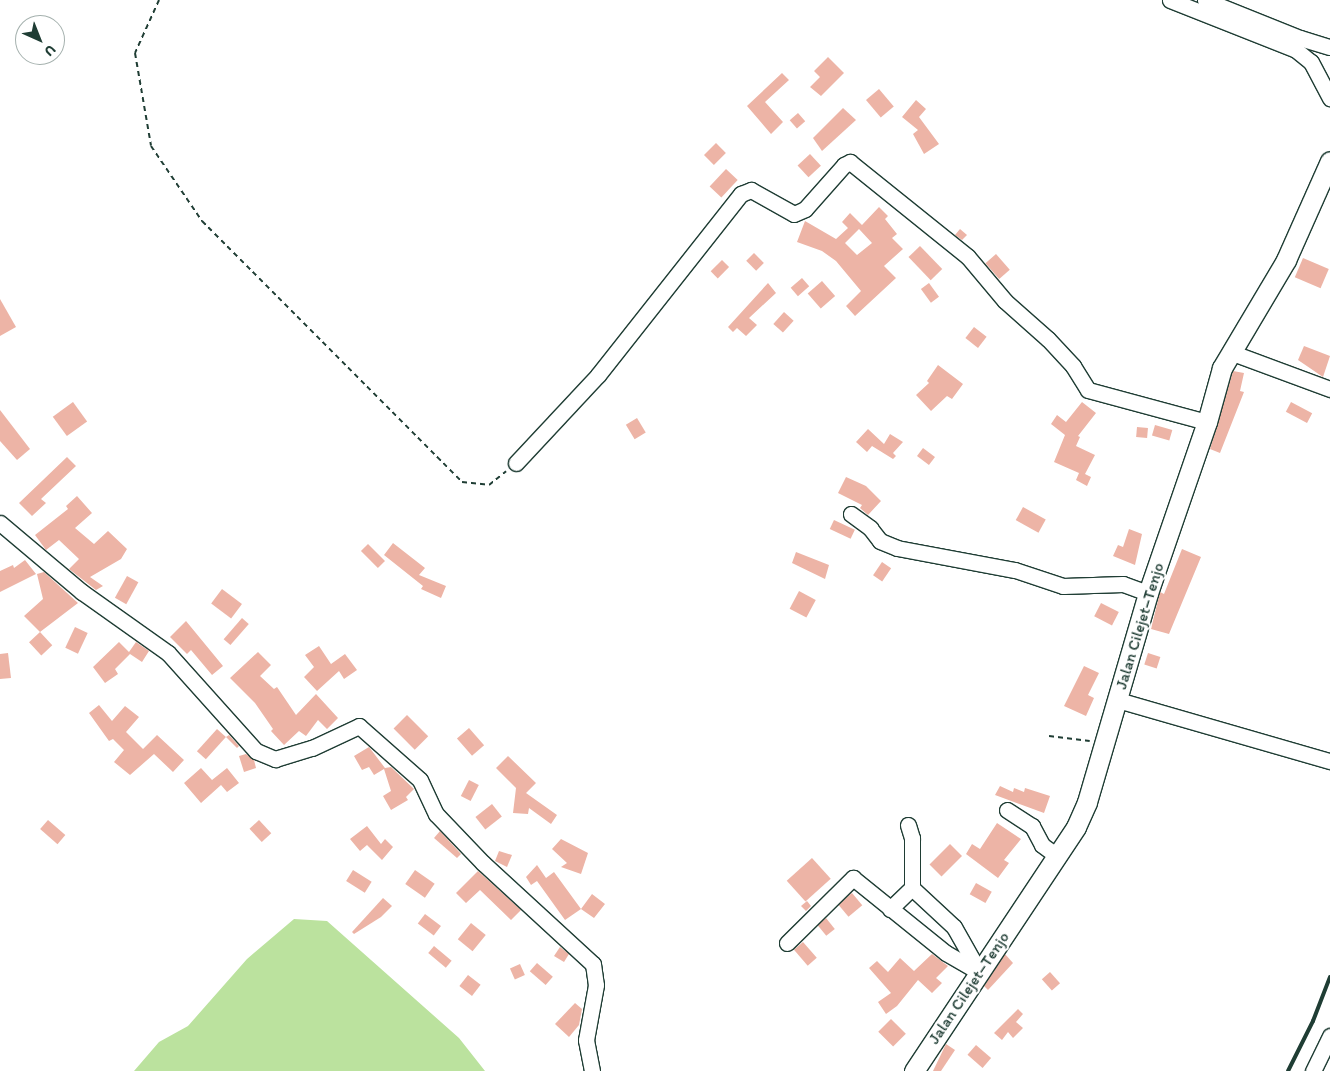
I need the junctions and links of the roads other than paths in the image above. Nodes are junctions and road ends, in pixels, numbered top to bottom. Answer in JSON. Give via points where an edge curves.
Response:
{"nodes":[{"id":1,"x":1170,"y":0,"type":"edge"},
{"id":2,"x":1205,"y":0,"type":"edge"},
{"id":3,"x":1238,"y":0,"type":"edge"},
{"id":4,"x":1244,"y":16,"type":"junction"},
{"id":5,"x":1325,"y":46,"type":"edge"},
{"id":6,"x":1311,"y":62,"type":"junction"},
{"id":7,"x":1330,"y":98,"type":"edge"},
{"id":8,"x":1330,"y":161,"type":"edge"},
{"id":9,"x":1230,"y":352,"type":"junction"},
{"id":10,"x":1330,"y":389,"type":"edge"},
{"id":11,"x":1207,"y":422,"type":"junction"},
{"id":12,"x":516,"y":463,"type":"road end"},
{"id":13,"x":851,"y":514,"type":"dead end"},
{"id":14,"x":0,"y":523,"type":"edge"},
{"id":15,"x":1148,"y":592,"type":"junction"},
{"id":16,"x":1118,"y":700,"type":"junction"},
{"id":17,"x":1330,"y":761,"type":"edge"},
{"id":18,"x":1007,"y":810,"type":"dead end"},
{"id":19,"x":908,"y":825,"type":"dead end"},
{"id":20,"x":1057,"y":856,"type":"junction"},
{"id":21,"x":912,"y":888,"type":"junction"},
{"id":22,"x":890,"y":909,"type":"junction"},
{"id":23,"x":788,"y":944,"type":"dead end"},
{"id":24,"x":980,"y":973,"type":"junction"},
{"id":25,"x":1330,"y":1036,"type":"edge"},
{"id":26,"x":592,"y":1071,"type":"edge"},
{"id":27,"x":914,"y":1071,"type":"edge"},
{"id":28,"x":1312,"y":1071,"type":"edge"}],
"edges":[{"from":1,"to":6,"type":"street","via":[[1296,50]]},
{"from":2,"to":4,"type":"street"},
{"from":3,"to":4,"type":"street"},
{"from":4,"to":5,"type":"street"},
{"from":5,"to":6,"type":"street"},
{"from":6,"to":7,"type":"street"},
{"from":8,"to":9,"type":"main road","name":"Jalan Cilejet–Tenjo","via":[[1286,260]]},
{"from":9,"to":10,"type":"street"},
{"from":9,"to":11,"type":"main road","name":"Jalan Cilejet–Tenjo","via":[[1216,385]]},
{"from":11,"to":12,"type":"street","via":[[1088,390],[1066,358],[1005,301],[968,257],[850,162],[805,208],[794,214],[751,190],[740,194],[598,375]]},
{"from":11,"to":15,"type":"main road","name":"Jalan Cilejet–Tenjo"},
{"from":13,"to":15,"type":"street","via":[[870,528],[880,542],[897,548],[1015,570],[1063,586],[1123,584]]},
{"from":14,"to":26,"type":"street","via":[[82,592],[168,653],[256,751],[268,758],[312,748],[359,726],[372,735],[420,780],[436,814],[483,863],[593,964],[596,985],[586,1040]]},
{"from":15,"to":16,"type":"main road","name":"Jalan Cilejet–Tenjo"},
{"from":16,"to":17,"type":"street"},
{"from":16,"to":20,"type":"main road","name":"Jalan Cilejet–Tenjo","via":[[1087,802],[1076,827]]},
{"from":18,"to":20,"type":"street","via":[[1032,826],[1042,845]]},
{"from":19,"to":21,"type":"street","via":[[912,838]]},
{"from":20,"to":24,"type":"main road","name":"Jalan Cilejet–Tenjo"},
{"from":21,"to":22,"type":"street"},
{"from":21,"to":24,"type":"street","via":[[954,927]]},
{"from":22,"to":23,"type":"street","via":[[856,880],[850,879]]},
{"from":22,"to":24,"type":"street","via":[[946,953]]},
{"from":24,"to":27,"type":"main road","name":"Jalan Cilejet–Tenjo"},
{"from":25,"to":28,"type":"street"}]}
